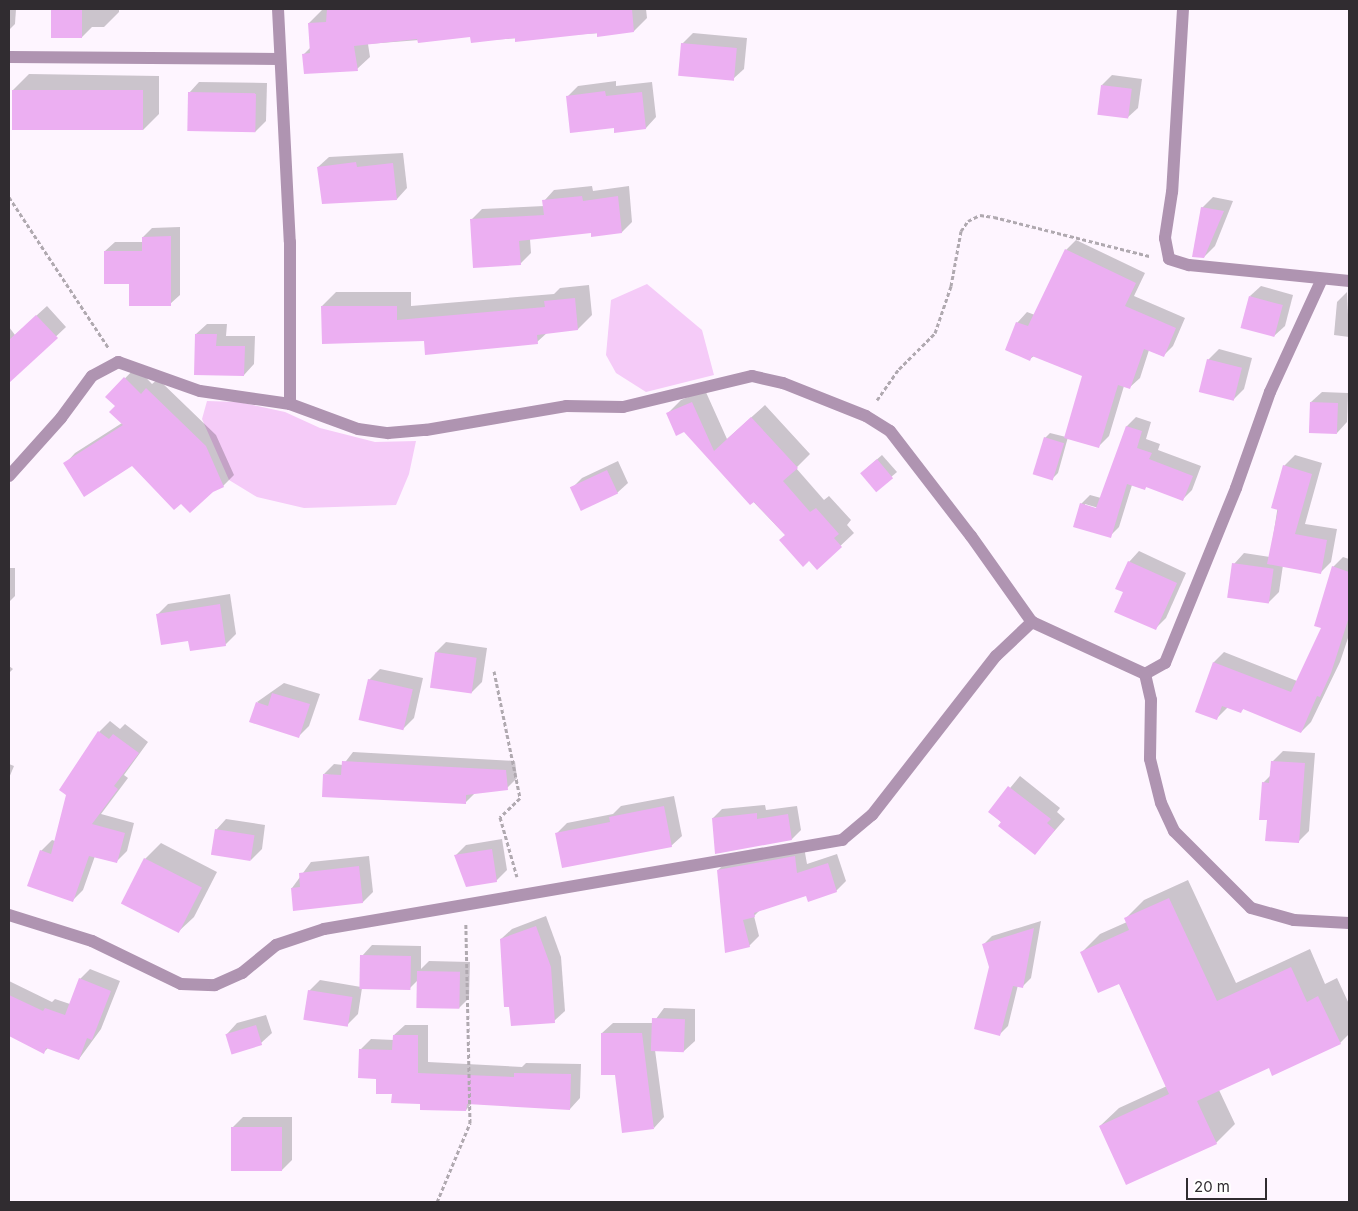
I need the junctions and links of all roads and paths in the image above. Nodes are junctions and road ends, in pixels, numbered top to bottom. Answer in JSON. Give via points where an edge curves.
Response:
{"nodes":[{"id":1,"x":278,"y":9,"type":"edge"},
{"id":2,"x":1183,"y":9,"type":"edge"},
{"id":3,"x":9,"y":57,"type":"edge"},
{"id":4,"x":279,"y":59,"type":"junction"},
{"id":5,"x":9,"y":197,"type":"edge"},
{"id":6,"x":1169,"y":259,"type":"junction"},
{"id":7,"x":1322,"y":279,"type":"junction"},
{"id":8,"x":1349,"y":281,"type":"edge"},
{"id":9,"x":118,"y":362,"type":"junction"},
{"id":10,"x":290,"y":404,"type":"junction"},
{"id":11,"x":866,"y":416,"type":"junction"},
{"id":12,"x":9,"y":476,"type":"edge"},
{"id":13,"x":1032,"y":622,"type":"junction"},
{"id":14,"x":494,"y":671,"type":"dead end"},
{"id":15,"x":1145,"y":674,"type":"junction"},
{"id":16,"x":521,"y":895,"type":"junction"},
{"id":17,"x":466,"y":905,"type":"junction"},
{"id":18,"x":9,"y":915,"type":"edge"},
{"id":19,"x":1349,"y":923,"type":"edge"},
{"id":20,"x":437,"y":1202,"type":"edge"}],
"edges":[{"from":1,"to":4,"type":"street"},
{"from":2,"to":6,"type":"street","via":[[1172,192],[1165,238]]},
{"from":3,"to":4,"type":"street"},
{"from":4,"to":10,"type":"street","via":[[290,242]]},
{"from":5,"to":9,"type":"path"},
{"from":6,"to":7,"type":"street","via":[[1189,265]]},
{"from":6,"to":11,"type":"path","via":[[994,217],[980,215],[968,221],[961,231],[951,286],[935,334],[899,369]]},
{"from":7,"to":8,"type":"street"},
{"from":7,"to":15,"type":"street","via":[[1270,392],[1236,488],[1165,663]]},
{"from":9,"to":10,"type":"street","via":[[200,392]]},
{"from":9,"to":12,"type":"street","via":[[92,376],[61,418]]},
{"from":10,"to":11,"type":"street","via":[[358,429],[388,433],[426,430],[566,406],[623,407],[752,376],[783,383]]},
{"from":11,"to":13,"type":"street","via":[[890,432],[971,536]]},
{"from":13,"to":15,"type":"street"},
{"from":13,"to":16,"type":"street","via":[[996,656],[872,815],[842,840]]},
{"from":14,"to":16,"type":"path","via":[[520,798],[500,817]]},
{"from":15,"to":19,"type":"street","via":[[1151,700],[1150,759],[1161,803],[1174,830],[1251,908],[1294,920]]},
{"from":16,"to":17,"type":"street"},
{"from":17,"to":18,"type":"street","via":[[324,929],[276,945],[242,973],[215,985],[181,984],[92,941]]},
{"from":17,"to":20,"type":"path","via":[[470,1123]]}]}
